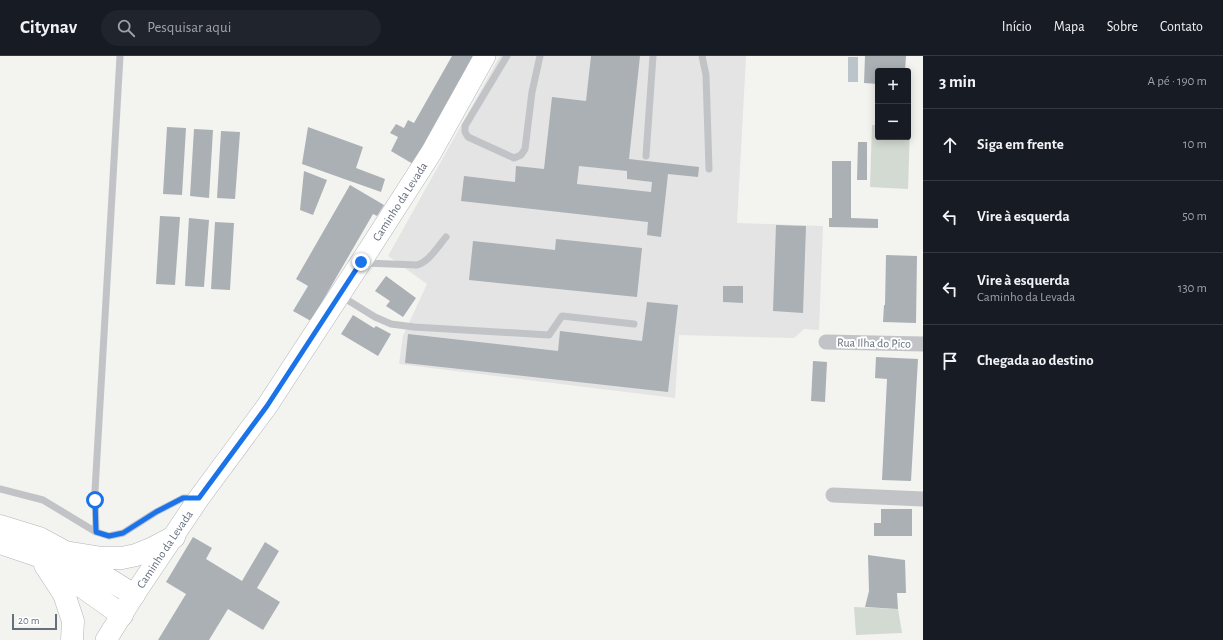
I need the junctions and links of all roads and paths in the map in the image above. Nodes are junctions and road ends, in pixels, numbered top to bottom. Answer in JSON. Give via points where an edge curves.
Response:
{"nodes":[{"id":1,"x":120,"y":56,"type":"edge"},
{"id":2,"x":485,"y":56,"type":"edge"},
{"id":3,"x":507,"y":56,"type":"edge"},
{"id":4,"x":540,"y":56,"type":"edge"},
{"id":5,"x":653,"y":56,"type":"edge"},
{"id":6,"x":702,"y":56,"type":"edge"},
{"id":7,"x":646,"y":156,"type":"dead end"},
{"id":8,"x":709,"y":170,"type":"dead end"},
{"id":9,"x":446,"y":237,"type":"dead end"},
{"id":10,"x":361,"y":262,"type":"junction"},
{"id":11,"x":339,"y":295,"type":"junction"},
{"id":12,"x":634,"y":324,"type":"dead end"},
{"id":13,"x":826,"y":342,"type":"dead end"},
{"id":14,"x":923,"y":344,"type":"edge"},
{"id":15,"x":0,"y":489,"type":"edge"},
{"id":16,"x":833,"y":495,"type":"dead end"},
{"id":17,"x":199,"y":498,"type":"junction"},
{"id":18,"x":923,"y":498,"type":"edge"},
{"id":19,"x":0,"y":526,"type":"edge"},
{"id":20,"x":96,"y":532,"type":"junction"},
{"id":21,"x":174,"y":537,"type":"junction"},
{"id":22,"x":0,"y":543,"type":"edge"},
{"id":23,"x":65,"y":552,"type":"junction"},
{"id":24,"x":39,"y":556,"type":"junction"},
{"id":25,"x":134,"y":596,"type":"junction"},
{"id":26,"x":122,"y":615,"type":"junction"},
{"id":27,"x":72,"y":640,"type":"edge"},
{"id":28,"x":106,"y":640,"type":"edge"}],
"edges":[{"from":1,"to":20,"type":"lane","via":[[95,491]]},
{"from":2,"to":10,"type":"street","name":"Caminho da Levada","via":[[431,153]]},
{"from":3,"to":4,"type":"lane","via":[[465,126],[465,132],[468,137],[514,158],[521,155],[525,149],[532,92]]},
{"from":5,"to":7,"type":"lane"},
{"from":6,"to":8,"type":"lane","via":[[706,75]]},
{"from":9,"to":10,"type":"lane","via":[[422,264]]},
{"from":10,"to":11,"type":"street","name":"Caminho da Levada"},
{"from":11,"to":12,"type":"lane","via":[[390,324],[414,327],[549,334],[562,316]]},
{"from":11,"to":17,"type":"street","name":"Caminho da Levada","via":[[267,406]]},
{"from":13,"to":14,"type":"street","name":"Rua Ilha do Pico"},
{"from":15,"to":20,"type":"lane","via":[[43,500]]},
{"from":16,"to":18,"type":"street"},
{"from":17,"to":20,"type":"lane","via":[[183,498],[123,533],[109,536]]},
{"from":17,"to":21,"type":"street","name":"Caminho da Levada"},
{"from":19,"to":23,"type":"highway","via":[[39,538]]},
{"from":21,"to":23,"type":"highway","via":[[151,549],[122,558],[102,558]]},
{"from":21,"to":25,"type":"street","name":"Caminho da Levada"},
{"from":22,"to":24,"type":"highway"},
{"from":23,"to":25,"type":"highway"},
{"from":24,"to":26,"type":"highway"},
{"from":24,"to":27,"type":"highway","via":[[64,594],[73,622]]},
{"from":25,"to":26,"type":"street","name":"Caminho da Levada"},
{"from":26,"to":28,"type":"street","name":"Caminho da Levada"}]}
